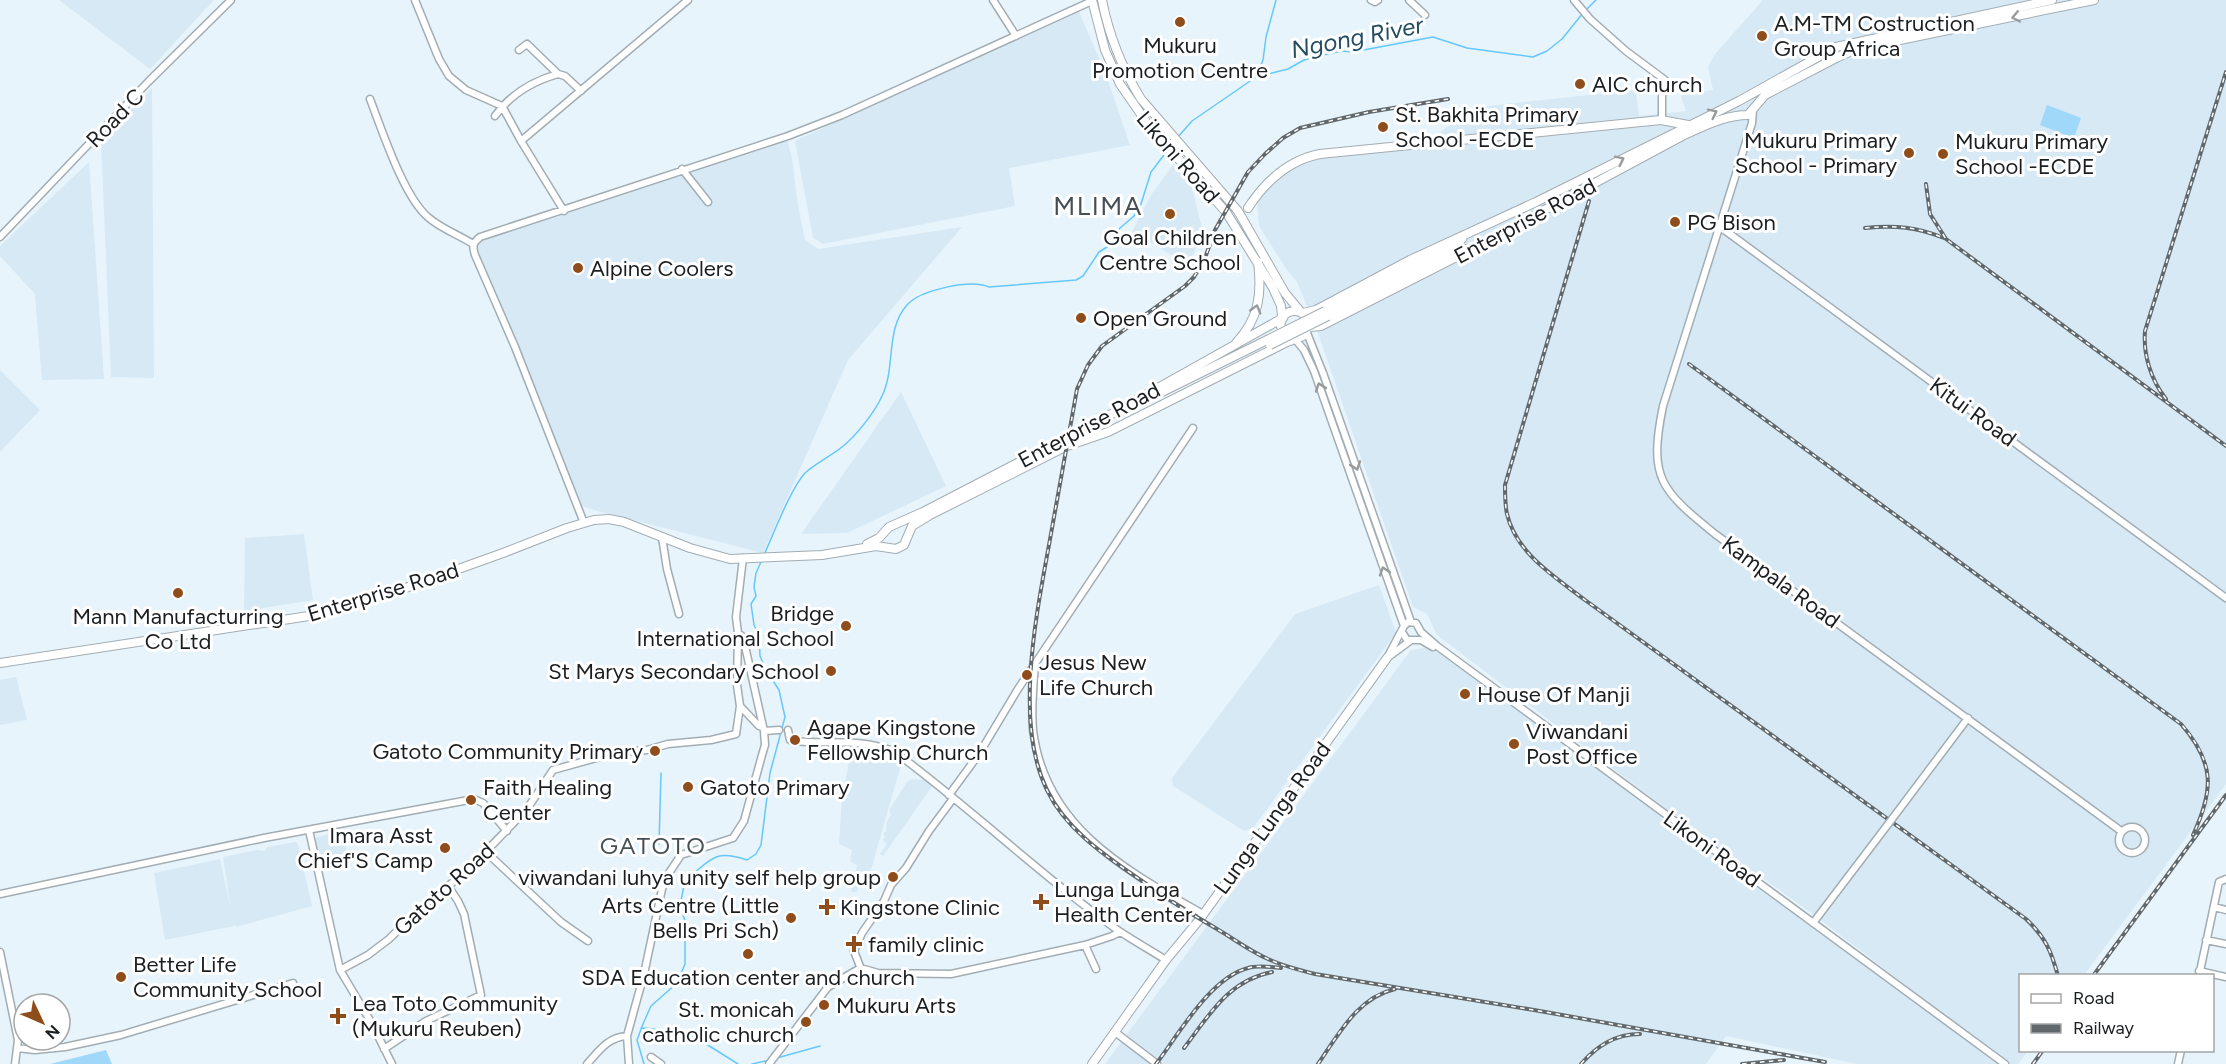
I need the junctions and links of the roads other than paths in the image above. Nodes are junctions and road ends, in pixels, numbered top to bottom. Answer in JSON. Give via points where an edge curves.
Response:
{"nodes":[{"id":1,"x":231,"y":0,"type":"edge"},
{"id":2,"x":415,"y":0,"type":"edge"},
{"id":3,"x":688,"y":0,"type":"edge"},
{"id":4,"x":993,"y":0,"type":"edge"},
{"id":5,"x":1102,"y":0,"type":"edge"},
{"id":6,"x":1371,"y":0,"type":"edge"},
{"id":7,"x":1378,"y":0,"type":"edge"},
{"id":8,"x":1409,"y":0,"type":"edge"},
{"id":9,"x":1574,"y":0,"type":"edge"},
{"id":10,"x":2052,"y":0,"type":"edge"},
{"id":11,"x":2094,"y":0,"type":"edge"},
{"id":12,"x":1092,"y":1,"type":"edge"},
{"id":13,"x":1425,"y":15,"type":"dead end"},
{"id":14,"x":1016,"y":36,"type":"junction"},
{"id":15,"x":519,"y":50,"type":"dead end"},
{"id":16,"x":558,"y":74,"type":"junction"},
{"id":17,"x":581,"y":91,"type":"junction"},
{"id":18,"x":370,"y":99,"type":"dead end"},
{"id":19,"x":1741,"y":99,"type":"junction"},
{"id":20,"x":502,"y":106,"type":"junction"},
{"id":21,"x":1754,"y":109,"type":"junction"},
{"id":22,"x":1742,"y":115,"type":"junction"},
{"id":23,"x":495,"y":116,"type":"dead end"},
{"id":24,"x":1662,"y":120,"type":"junction"},
{"id":25,"x":1688,"y":125,"type":"junction"},
{"id":26,"x":1746,"y":139,"type":"junction"},
{"id":27,"x":521,"y":141,"type":"junction"},
{"id":28,"x":682,"y":170,"type":"junction"},
{"id":29,"x":708,"y":202,"type":"dead end"},
{"id":30,"x":1248,"y":208,"type":"junction"},
{"id":31,"x":564,"y":211,"type":"junction"},
{"id":32,"x":1238,"y":211,"type":"junction"},
{"id":33,"x":1229,"y":216,"type":"junction"},
{"id":34,"x":1244,"y":221,"type":"junction"},
{"id":35,"x":1719,"y":226,"type":"junction"},
{"id":36,"x":1240,"y":232,"type":"junction"},
{"id":37,"x":1467,"y":233,"type":"junction"},
{"id":38,"x":0,"y":237,"type":"edge"},
{"id":39,"x":473,"y":244,"type":"junction"},
{"id":40,"x":1472,"y":249,"type":"junction"},
{"id":41,"x":1257,"y":260,"type":"junction"},
{"id":42,"x":1290,"y":301,"type":"junction"},
{"id":43,"x":1281,"y":306,"type":"junction"},
{"id":44,"x":1301,"y":312,"type":"junction"},
{"id":45,"x":1281,"y":318,"type":"junction"},
{"id":46,"x":1308,"y":330,"type":"junction"},
{"id":47,"x":1294,"y":339,"type":"junction"},
{"id":48,"x":1229,"y":350,"type":"junction"},
{"id":49,"x":1106,"y":417,"type":"junction"},
{"id":50,"x":1193,"y":428,"type":"dead end"},
{"id":51,"x":1108,"y":432,"type":"junction"},
{"id":52,"x":584,"y":524,"type":"junction"},
{"id":53,"x":894,"y":526,"type":"junction"},
{"id":54,"x":883,"y":534,"type":"junction"},
{"id":55,"x":662,"y":537,"type":"junction"},
{"id":56,"x":906,"y":537,"type":"junction"},
{"id":57,"x":861,"y":547,"type":"junction"},
{"id":58,"x":886,"y":547,"type":"junction"},
{"id":59,"x":743,"y":558,"type":"junction"},
{"id":60,"x":2226,"y":598,"type":"edge"},
{"id":61,"x":679,"y":614,"type":"dead end"},
{"id":62,"x":1411,"y":622,"type":"junction"},
{"id":63,"x":1403,"y":629,"type":"junction"},
{"id":64,"x":1422,"y":632,"type":"junction"},
{"id":65,"x":738,"y":633,"type":"junction"},
{"id":66,"x":1413,"y":640,"type":"junction"},
{"id":67,"x":1387,"y":658,"type":"junction"},
{"id":68,"x":0,"y":663,"type":"edge"},
{"id":69,"x":1035,"y":665,"type":"junction"},
{"id":70,"x":740,"y":706,"type":"junction"},
{"id":71,"x":1968,"y":718,"type":"junction"},
{"id":72,"x":764,"y":729,"type":"junction"},
{"id":73,"x":779,"y":730,"type":"dead end"},
{"id":74,"x":788,"y":730,"type":"dead end"},
{"id":75,"x":950,"y":795,"type":"junction"},
{"id":76,"x":955,"y":800,"type":"junction"},
{"id":77,"x":309,"y":830,"type":"junction"},
{"id":78,"x":507,"y":831,"type":"junction"},
{"id":79,"x":2121,"y":831,"type":"junction"},
{"id":80,"x":1696,"y":839,"type":"junction"},
{"id":81,"x":486,"y":852,"type":"junction"},
{"id":82,"x":2226,"y":879,"type":"edge"},
{"id":83,"x":448,"y":886,"type":"junction"},
{"id":84,"x":0,"y":894,"type":"edge"},
{"id":85,"x":2214,"y":907,"type":"junction"},
{"id":86,"x":2226,"y":910,"type":"edge"},
{"id":87,"x":1203,"y":914,"type":"junction"},
{"id":88,"x":1814,"y":923,"type":"junction"},
{"id":89,"x":1120,"y":932,"type":"junction"},
{"id":90,"x":2206,"y":940,"type":"junction"},
{"id":91,"x":588,"y":941,"type":"dead end"},
{"id":92,"x":2226,"y":944,"type":"edge"},
{"id":93,"x":1084,"y":945,"type":"junction"},
{"id":94,"x":0,"y":952,"type":"edge"},
{"id":95,"x":1166,"y":960,"type":"junction"},
{"id":96,"x":861,"y":969,"type":"junction"},
{"id":97,"x":1096,"y":969,"type":"dead end"},
{"id":98,"x":340,"y":970,"type":"junction"},
{"id":99,"x":2199,"y":973,"type":"edge"},
{"id":100,"x":293,"y":983,"type":"dead end"},
{"id":101,"x":12,"y":1011,"type":"edge"},
{"id":102,"x":1115,"y":1032,"type":"junction"},
{"id":103,"x":627,"y":1036,"type":"junction"},
{"id":104,"x":72,"y":1046,"type":"edge"},
{"id":105,"x":384,"y":1049,"type":"junction"},
{"id":106,"x":651,"y":1057,"type":"dead end"},
{"id":107,"x":771,"y":1061,"type":"edge"},
{"id":108,"x":392,"y":1064,"type":"edge"},
{"id":109,"x":587,"y":1064,"type":"edge"},
{"id":110,"x":629,"y":1064,"type":"edge"},
{"id":111,"x":662,"y":1064,"type":"edge"},
{"id":112,"x":1092,"y":1064,"type":"edge"},
{"id":113,"x":1157,"y":1064,"type":"edge"},
{"id":114,"x":2003,"y":1064,"type":"edge"}],
"edges":[{"from":1,"to":38,"type":"street","name":"Road C"},
{"from":2,"to":20,"type":"street","via":[[449,76],[466,90]]},
{"from":3,"to":17,"type":"street"},
{"from":4,"to":14,"type":"street"},
{"from":5,"to":32,"type":"main road","name":"Likoni Road","via":[[1114,46],[1152,115]]},
{"from":6,"to":7,"type":"street"},
{"from":8,"to":13,"type":"street"},
{"from":9,"to":24,"type":"street","via":[[1626,51],[1665,80]]},
{"from":10,"to":19,"type":"main road","name":"Enterprise Road","via":[[1836,47]]},
{"from":11,"to":21,"type":"main road","name":"Enterprise Road","one_way":true,"via":[[1856,50],[1765,95]]},
{"from":12,"to":14,"type":"street"},
{"from":12,"to":33,"type":"main road","name":"Likoni Road","via":[[1105,50],[1120,84],[1135,107]]},
{"from":14,"to":28,"type":"street","via":[[842,115]]},
{"from":15,"to":16,"type":"street","via":[[527,44]]},
{"from":16,"to":17,"type":"street"},
{"from":16,"to":20,"type":"street","via":[[531,85]]},
{"from":17,"to":27,"type":"street"},
{"from":18,"to":39,"type":"street","via":[[420,209]]},
{"from":19,"to":21,"type":"main road","via":[[1751,100]]},
{"from":19,"to":22,"type":"main road","via":[[1736,107]]},
{"from":25,"to":19,"type":"main road","name":"Enterprise Road","one_way":true},
{"from":20,"to":23,"type":"street"},
{"from":20,"to":27,"type":"street"},
{"from":21,"to":22,"type":"main road","name":"Enterprise Road"},
{"from":21,"to":26,"type":"street","name":"Kampala Road"},
{"from":22,"to":26,"type":"street","via":[[1747,121]]},
{"from":22,"to":40,"type":"main road","name":"Enterprise Road","via":[[1723,118],[1684,135]]},
{"from":24,"to":25,"type":"main road"},
{"from":24,"to":30,"type":"main road","via":[[1307,156],[1275,176]]},
{"from":37,"to":25,"type":"main road","name":"Enterprise Road","one_way":true},
{"from":26,"to":35,"type":"street","name":"Kampala Road"},
{"from":27,"to":31,"type":"street"},
{"from":28,"to":29,"type":"street"},
{"from":28,"to":31,"type":"street"},
{"from":30,"to":32,"type":"main road"},
{"from":30,"to":34,"type":"main road"},
{"from":31,"to":39,"type":"street","via":[[480,237]]},
{"from":32,"to":33,"type":"main road"},
{"from":32,"to":34,"type":"main road","name":"Likoni Road"},
{"from":33,"to":36,"type":"main road","name":"Likoni Road"},
{"from":34,"to":36,"type":"main road"},
{"from":34,"to":42,"type":"main road","name":"Likoni Road"},
{"from":35,"to":60,"type":"street","name":"Kitui Road"},
{"from":35,"to":71,"type":"street","name":"Kampala Road","via":[[1663,406],[1656,448],[1665,485],[1679,504],[1715,534]]},
{"from":36,"to":41,"type":"main road","name":"Likoni Road"},
{"from":37,"to":44,"type":"main road","name":"Enterprise Road","via":[[1316,310]]},
{"from":37,"to":49,"type":"main road","bridge":true,"via":[[1454,245]]},
{"from":39,"to":52,"type":"street"},
{"from":40,"to":46,"type":"main road","name":"Enterprise Road"},
{"from":40,"to":51,"type":"main road","bridge":true,"via":[[1447,256],[1130,416]]},
{"from":41,"to":43,"type":"main road","name":"Likoni Road"},
{"from":48,"to":41,"type":"main road","one_way":true,"via":[[1250,325],[1257,309]]},
{"from":42,"to":43,"type":"main road"},
{"from":42,"to":44,"type":"main road","name":"Likoni Road"},
{"from":43,"to":45,"type":"main road","name":"Likoni Road"},
{"from":44,"to":45,"type":"main road","via":[[1292,310]]},
{"from":44,"to":46,"type":"main road","via":[[1307,317]]},
{"from":45,"to":47,"type":"main road","via":[[1282,332]]},
{"from":45,"to":48,"type":"main road","name":"Enterprise Road"},
{"from":46,"to":47,"type":"main road"},
{"from":46,"to":62,"type":"street","one_way":true},
{"from":47,"to":51,"type":"main road","name":"Enterprise Road"},
{"from":63,"to":47,"type":"street","one_way":true,"via":[[1314,371]]},
{"from":48,"to":49,"type":"main road","name":"Enterprise Road"},
{"from":49,"to":53,"type":"main road","name":"Enterprise Road"},
{"from":50,"to":69,"type":"street"},
{"from":51,"to":56,"type":"main road","name":"Enterprise Road","via":[[1067,446],[959,500],[914,524]]},
{"from":52,"to":55,"type":"main road","name":"Enterprise Road","via":[[609,519]]},
{"from":52,"to":68,"type":"main road","name":"Enterprise Road","via":[[322,614]]},
{"from":53,"to":54,"type":"main road"},
{"from":53,"to":56,"type":"main road","via":[[902,529]]},
{"from":54,"to":57,"type":"main road"},
{"from":54,"to":58,"type":"main road"},
{"from":55,"to":59,"type":"main road","name":"Enterprise Road","via":[[714,555]]},
{"from":55,"to":61,"type":"street"},
{"from":56,"to":58,"type":"main road","via":[[899,548]]},
{"from":57,"to":58,"type":"main road"},
{"from":57,"to":59,"type":"main road","name":"Enterprise Road","via":[[822,555]]},
{"from":59,"to":65,"type":"street","name":"Gatoto Road","via":[[736,606]]},
{"from":62,"to":63,"type":"street"},
{"from":62,"to":64,"type":"street","via":[[1419,624]]},
{"from":63,"to":66,"type":"street","via":[[1405,638]]},
{"from":63,"to":67,"type":"street","name":"Lunga Lunga Road"},
{"from":64,"to":66,"type":"street"},
{"from":64,"to":80,"type":"street","name":"Likoni Road"},
{"from":65,"to":70,"type":"street","name":"Gatoto Road"},
{"from":65,"to":72,"type":"street","via":[[744,637]]},
{"from":66,"to":67,"type":"street","name":"Lunga Lunga Road"},
{"from":66,"to":80,"type":"street","name":"Likoni Road","via":[[1422,640],[1447,657]]},
{"from":67,"to":87,"type":"main road","name":"Lunga Lunga Road"},
{"from":69,"to":75,"type":"street"},
{"from":69,"to":87,"type":"street","via":[[1032,708],[1038,755],[1066,813],[1099,849]]},
{"from":70,"to":72,"type":"street"},
{"from":70,"to":78,"type":"street","name":"Gatoto Road","via":[[735,735],[615,753],[553,770]]},
{"from":71,"to":79,"type":"street","name":"Kampala Road"},
{"from":71,"to":88,"type":"street"},
{"from":72,"to":73,"type":"street"},
{"from":72,"to":103,"type":"street","via":[[765,745],[739,831],[733,838],[681,855],[667,876]]},
{"from":74,"to":75,"type":"street","via":[[793,741],[846,741],[884,747]]},
{"from":75,"to":76,"type":"street"},
{"from":76,"to":89,"type":"street"},
{"from":76,"to":96,"type":"street","via":[[891,885],[858,939],[854,951]]},
{"from":77,"to":78,"type":"street","via":[[474,799],[483,803]]},
{"from":77,"to":84,"type":"street"},
{"from":77,"to":98,"type":"street"},
{"from":78,"to":81,"type":"street","name":"Gatoto Road"},
{"from":79,"to":79,"type":"street","via":[[2130,827],[2143,832],[2146,841],[2142,849],[2133,853],[2124,850]]},
{"from":80,"to":88,"type":"street","name":"Likoni Road"},
{"from":80,"to":114,"type":"street","name":"Likoni Road"},
{"from":81,"to":83,"type":"street","name":"Gatoto Road"},
{"from":81,"to":91,"type":"street","via":[[561,922]]},
{"from":82,"to":85,"type":"street","via":[[2219,882]]},
{"from":83,"to":98,"type":"street","name":"Gatoto Road","via":[[389,939]]},
{"from":83,"to":105,"type":"street","via":[[464,914],[481,995],[426,1021]]},
{"from":85,"to":86,"type":"street"},
{"from":85,"to":90,"type":"street"},
{"from":87,"to":95,"type":"main road","name":"Lunga Lunga Road"},
{"from":88,"to":114,"type":"street","name":"Likoni Road"},
{"from":89,"to":93,"type":"street"},
{"from":89,"to":95,"type":"street"},
{"from":90,"to":92,"type":"street"},
{"from":90,"to":99,"type":"street"},
{"from":93,"to":96,"type":"street","via":[[951,974],[878,973]]},
{"from":93,"to":97,"type":"street"},
{"from":94,"to":101,"type":"street"},
{"from":95,"to":102,"type":"main road","name":"Lunga Lunga Road"},
{"from":96,"to":107,"type":"street","via":[[828,987]]},
{"from":98,"to":105,"type":"street"},
{"from":100,"to":104,"type":"street","via":[[121,1035]]},
{"from":102,"to":112,"type":"main road","name":"Lunga Lunga Road"},
{"from":102,"to":113,"type":"street"},
{"from":103,"to":109,"type":"street","via":[[607,1041]]},
{"from":103,"to":110,"type":"street"},
{"from":105,"to":108,"type":"street"},
{"from":106,"to":111,"type":"street"}]}
